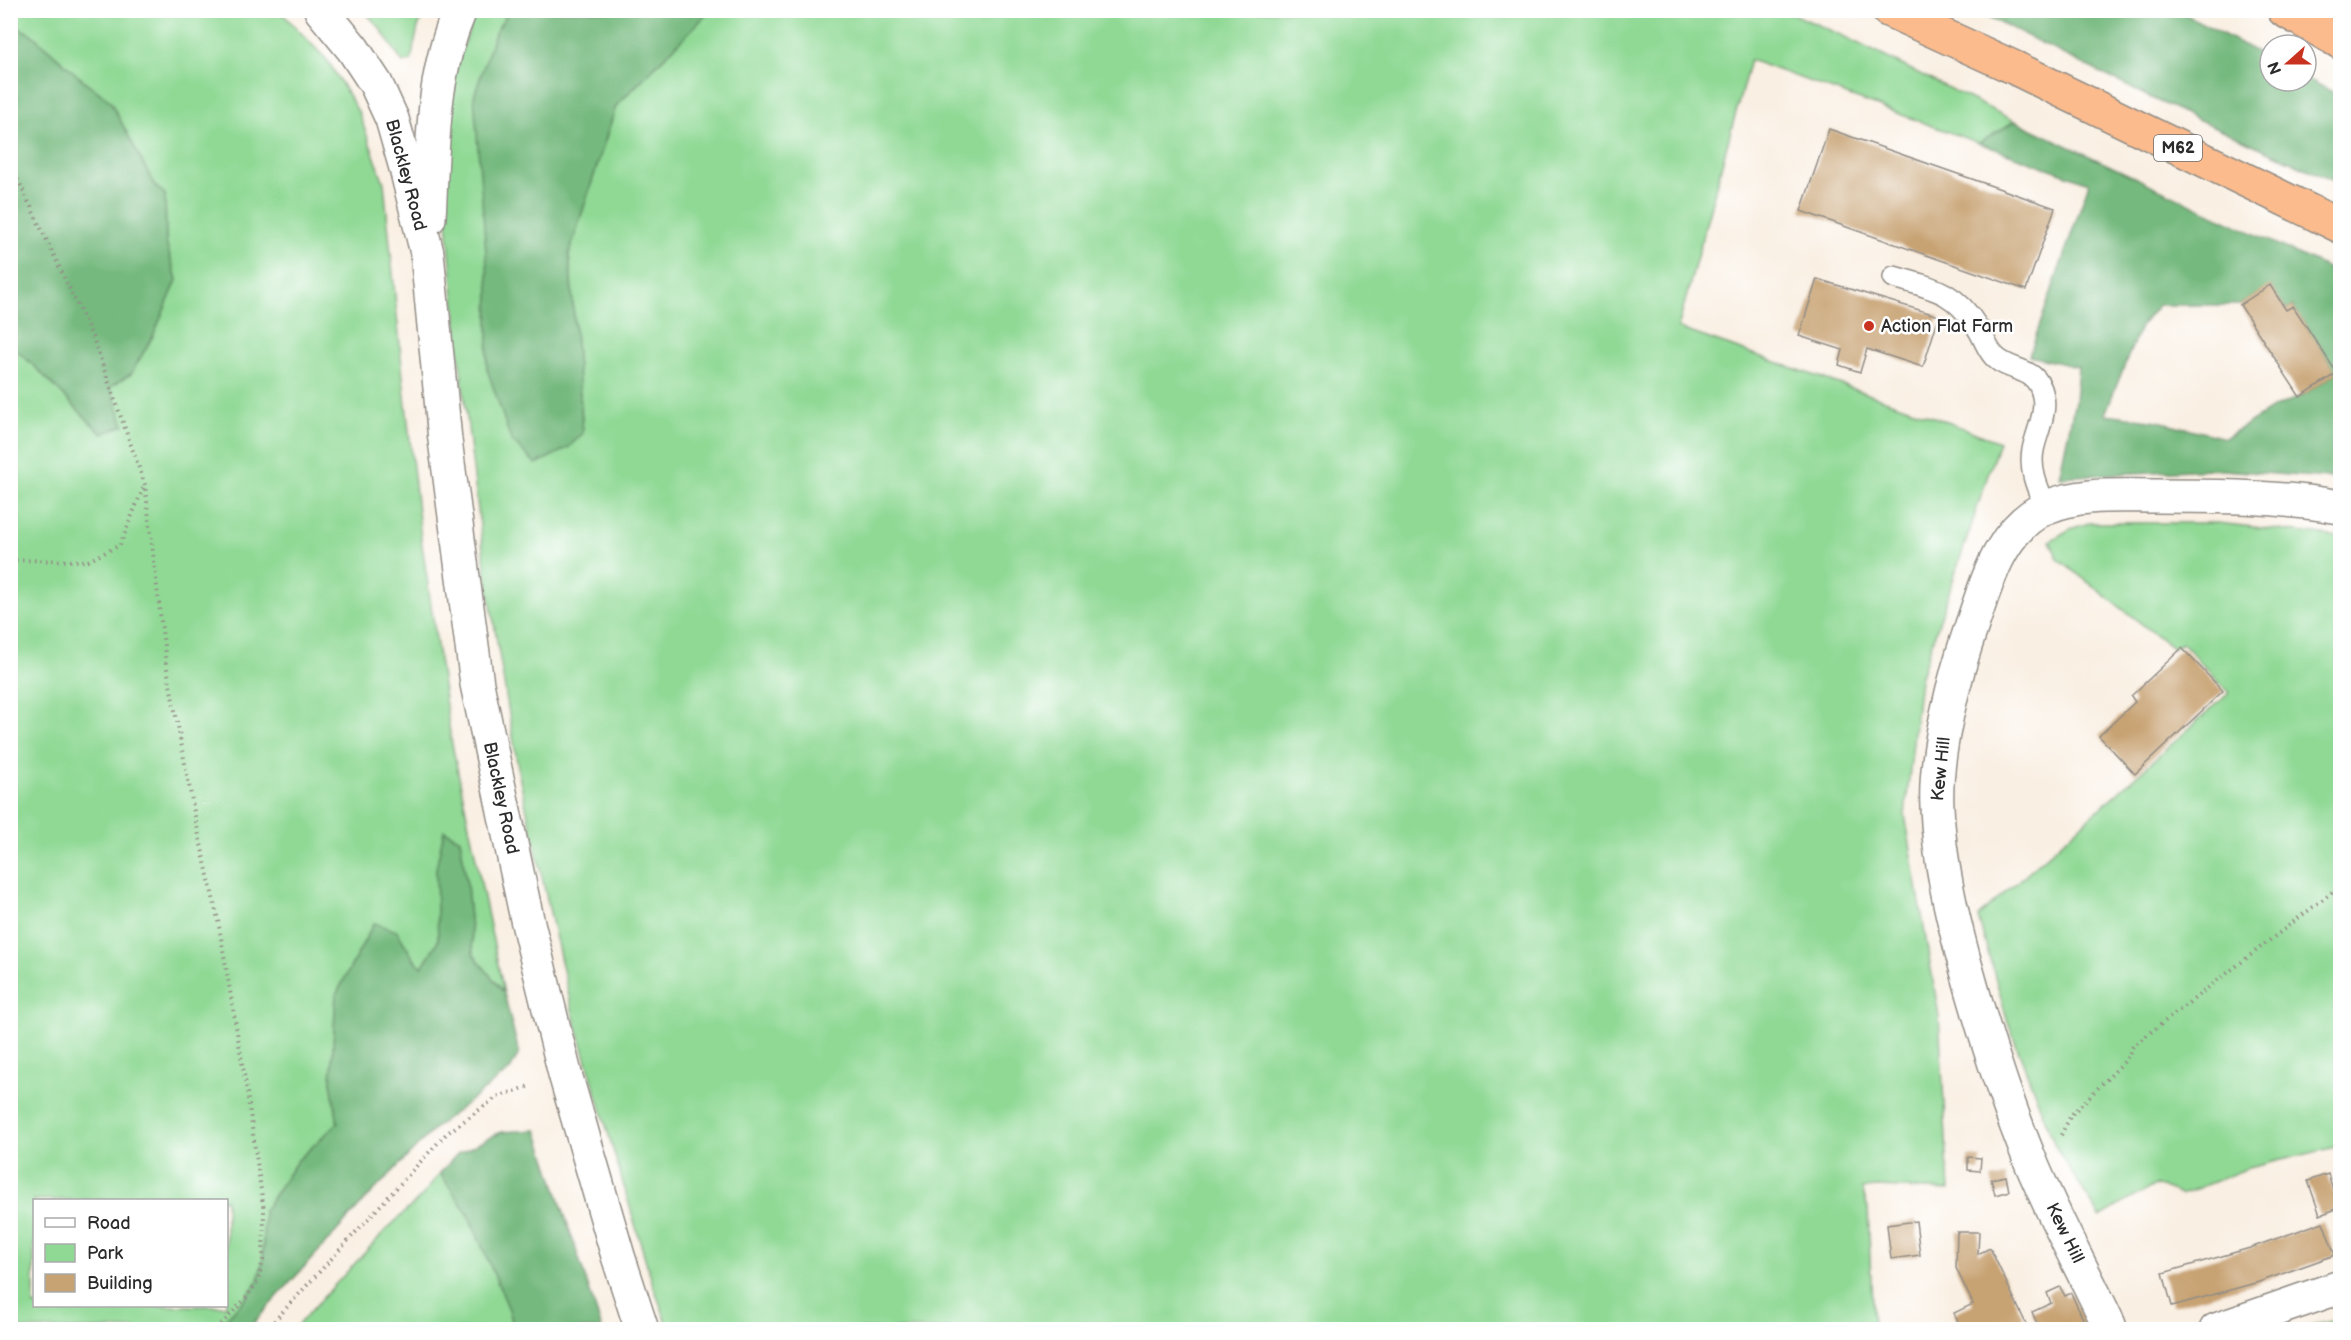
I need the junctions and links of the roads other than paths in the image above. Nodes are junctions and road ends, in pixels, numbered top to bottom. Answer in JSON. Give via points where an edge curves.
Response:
{"nodes":[{"id":1,"x":321,"y":10,"type":"edge"},
{"id":2,"x":460,"y":10,"type":"edge"},
{"id":3,"x":1888,"y":10,"type":"edge"},
{"id":4,"x":2284,"y":10,"type":"edge"},
{"id":5,"x":2340,"y":42,"type":"edge"},
{"id":6,"x":2340,"y":226,"type":"edge"},
{"id":7,"x":427,"y":253,"type":"junction"},
{"id":8,"x":1894,"y":277,"type":"dead end"},
{"id":9,"x":2340,"y":507,"type":"edge"},
{"id":10,"x":2046,"y":508,"type":"junction"},
{"id":11,"x":2340,"y":1287,"type":"edge"},
{"id":12,"x":2112,"y":1328,"type":"edge"},
{"id":13,"x":642,"y":1329,"type":"edge"},
{"id":14,"x":2216,"y":1329,"type":"edge"}],
"edges":[{"from":1,"to":7,"type":"street","name":"Blackley Road","via":[[353,49],[385,103]]},
{"from":2,"to":7,"type":"street","name":"Blackley Road","via":[[436,97]]},
{"from":3,"to":6,"type":"highway","number":"M62"},
{"from":4,"to":5,"type":"highway"},
{"from":7,"to":13,"type":"street","name":"Blackley Road","via":[[446,451],[477,684],[565,1074]]},
{"from":8,"to":10,"type":"lane","via":[[1943,291],[1963,306],[1993,356],[2028,372],[2038,382],[2044,398],[2032,453],[2033,475]]},
{"from":9,"to":10,"type":"street","name":"Kew Hill","via":[[2287,499],[2092,496]]},
{"from":10,"to":12,"type":"street","name":"Kew Hill","via":[[2019,528],[1993,564],[1958,664],[1938,772],[1936,806],[1952,916],[2006,1098],[2031,1162]]},
{"from":11,"to":14,"type":"street"}]}
